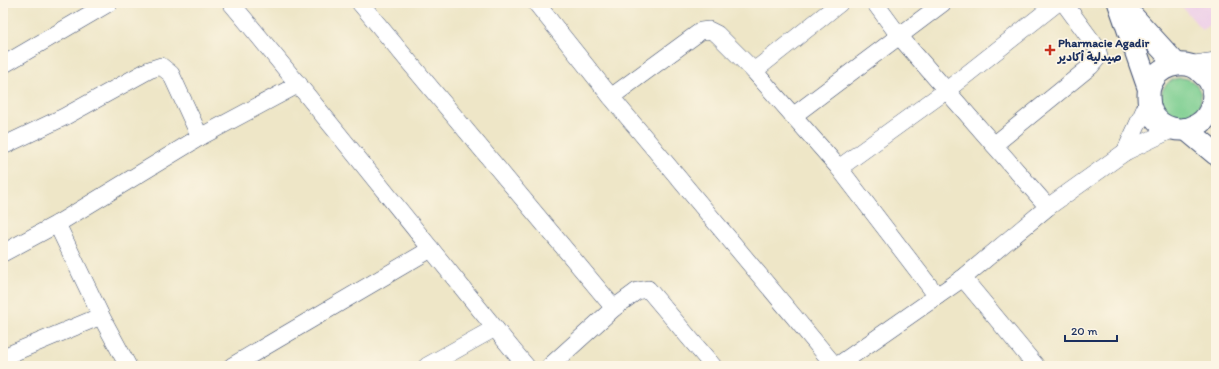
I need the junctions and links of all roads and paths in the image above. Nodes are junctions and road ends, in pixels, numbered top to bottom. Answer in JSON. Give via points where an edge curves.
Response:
{"nodes":[{"id":1,"x":109,"y":3,"type":"edge"},
{"id":2,"x":231,"y":3,"type":"edge"},
{"id":3,"x":360,"y":3,"type":"edge"},
{"id":4,"x":536,"y":3,"type":"edge"},
{"id":5,"x":840,"y":3,"type":"edge"},
{"id":6,"x":875,"y":3,"type":"edge"},
{"id":7,"x":943,"y":3,"type":"edge"},
{"id":8,"x":1057,"y":3,"type":"edge"},
{"id":9,"x":1064,"y":3,"type":"edge"},
{"id":10,"x":1120,"y":3,"type":"edge"},
{"id":11,"x":900,"y":36,"type":"junction"},
{"id":12,"x":1216,"y":61,"type":"edge"},
{"id":13,"x":3,"y":65,"type":"edge"},
{"id":14,"x":1182,"y":65,"type":"junction"},
{"id":15,"x":754,"y":71,"type":"junction"},
{"id":16,"x":299,"y":84,"type":"junction"},
{"id":17,"x":947,"y":90,"type":"junction"},
{"id":18,"x":1149,"y":95,"type":"junction"},
{"id":19,"x":612,"y":97,"type":"junction"},
{"id":20,"x":1214,"y":99,"type":"edge"},
{"id":21,"x":793,"y":116,"type":"junction"},
{"id":22,"x":1179,"y":129,"type":"junction"},
{"id":23,"x":200,"y":137,"type":"junction"},
{"id":24,"x":994,"y":145,"type":"junction"},
{"id":25,"x":3,"y":146,"type":"edge"},
{"id":26,"x":1125,"y":152,"type":"junction"},
{"id":27,"x":1216,"y":154,"type":"edge"},
{"id":28,"x":839,"y":168,"type":"junction"},
{"id":29,"x":1048,"y":207,"type":"junction"},
{"id":30,"x":57,"y":224,"type":"junction"},
{"id":31,"x":430,"y":249,"type":"junction"},
{"id":32,"x":3,"y":253,"type":"edge"},
{"id":33,"x":963,"y":278,"type":"junction"},
{"id":34,"x":937,"y":296,"type":"junction"},
{"id":35,"x":614,"y":308,"type":"junction"},
{"id":36,"x":101,"y":316,"type":"junction"},
{"id":37,"x":495,"y":328,"type":"junction"},
{"id":38,"x":3,"y":357,"type":"edge"},
{"id":39,"x":128,"y":366,"type":"edge"},
{"id":40,"x":233,"y":366,"type":"edge"},
{"id":41,"x":427,"y":366,"type":"edge"},
{"id":42,"x":526,"y":366,"type":"edge"},
{"id":43,"x":550,"y":366,"type":"edge"},
{"id":44,"x":713,"y":366,"type":"edge"},
{"id":45,"x":836,"y":366,"type":"edge"},
{"id":46,"x":1036,"y":366,"type":"edge"}],
"edges":[{"from":1,"to":13,"type":"street"},
{"from":2,"to":16,"type":"street"},
{"from":3,"to":35,"type":"street"},
{"from":4,"to":19,"type":"street"},
{"from":5,"to":15,"type":"street"},
{"from":6,"to":11,"type":"street"},
{"from":7,"to":11,"type":"street"},
{"from":8,"to":17,"type":"street"},
{"from":9,"to":24,"type":"street","via":[[1097,48],[1099,56],[1091,66]]},
{"from":10,"to":14,"type":"main road"},
{"from":10,"to":18,"type":"main road"},
{"from":11,"to":17,"type":"street"},
{"from":11,"to":21,"type":"street"},
{"from":12,"to":14,"type":"street"},
{"from":14,"to":18,"type":"main road","via":[[1164,69],[1154,77]]},
{"from":14,"to":20,"type":"main road","via":[[1200,70],[1209,80]]},
{"from":15,"to":19,"type":"street","via":[[718,34],[709,30],[702,31]]},
{"from":15,"to":21,"type":"street"},
{"from":16,"to":23,"type":"street"},
{"from":16,"to":31,"type":"street"},
{"from":17,"to":24,"type":"street"},
{"from":17,"to":28,"type":"street"},
{"from":18,"to":22,"type":"main road","via":[[1153,114],[1161,123]]},
{"from":18,"to":26,"type":"street"},
{"from":19,"to":45,"type":"street"},
{"from":20,"to":22,"type":"main road","via":[[1207,116],[1198,125]]},
{"from":21,"to":28,"type":"street"},
{"from":22,"to":26,"type":"street"},
{"from":22,"to":27,"type":"main road"},
{"from":23,"to":25,"type":"street","via":[[171,74],[161,66]]},
{"from":23,"to":30,"type":"street"},
{"from":24,"to":29,"type":"street"},
{"from":26,"to":29,"type":"street"},
{"from":28,"to":34,"type":"street"},
{"from":29,"to":33,"type":"street"},
{"from":30,"to":32,"type":"street"},
{"from":30,"to":36,"type":"street"},
{"from":31,"to":37,"type":"street"},
{"from":31,"to":40,"type":"street"},
{"from":33,"to":34,"type":"street"},
{"from":33,"to":46,"type":"street"},
{"from":34,"to":45,"type":"street"},
{"from":35,"to":43,"type":"street"},
{"from":35,"to":44,"type":"street","via":[[637,291],[648,289]]},
{"from":36,"to":38,"type":"street"},
{"from":36,"to":39,"type":"street"},
{"from":37,"to":41,"type":"street"},
{"from":37,"to":42,"type":"street"}]}
